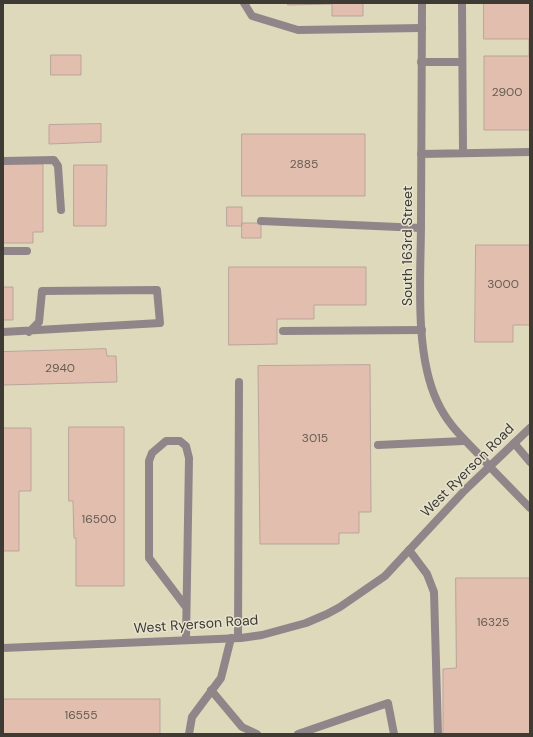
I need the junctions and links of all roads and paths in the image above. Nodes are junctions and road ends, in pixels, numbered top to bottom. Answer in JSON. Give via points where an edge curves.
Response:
{"nodes":[{"id":1,"x":244,"y":3,"type":"edge"},
{"id":2,"x":422,"y":3,"type":"edge"},
{"id":3,"x":462,"y":3,"type":"edge"},
{"id":4,"x":422,"y":28,"type":"junction"},
{"id":5,"x":422,"y":62,"type":"junction"},
{"id":6,"x":462,"y":62,"type":"junction"},
{"id":7,"x":530,"y":152,"type":"edge"},
{"id":8,"x":463,"y":153,"type":"junction"},
{"id":9,"x":421,"y":154,"type":"junction"},
{"id":10,"x":3,"y":160,"type":"edge"},
{"id":11,"x":61,"y":210,"type":"dead end"},
{"id":12,"x":261,"y":221,"type":"dead end"},
{"id":13,"x":421,"y":228,"type":"junction"},
{"id":14,"x":3,"y":251,"type":"edge"},
{"id":15,"x":27,"y":251,"type":"dead end"},
{"id":16,"x":422,"y":330,"type":"junction"},
{"id":17,"x":283,"y":331,"type":"dead end"},
{"id":18,"x":3,"y":332,"type":"edge"},
{"id":19,"x":29,"y":332,"type":"junction"},
{"id":20,"x":239,"y":382,"type":"dead end"},
{"id":21,"x":530,"y":428,"type":"edge"},
{"id":22,"x":464,"y":441,"type":"junction"},
{"id":23,"x":514,"y":443,"type":"junction"},
{"id":24,"x":378,"y":445,"type":"dead end"},
{"id":25,"x":530,"y":462,"type":"edge"},
{"id":26,"x":490,"y":467,"type":"junction"},
{"id":27,"x":530,"y":508,"type":"edge"},
{"id":28,"x":409,"y":550,"type":"junction"},
{"id":29,"x":186,"y":608,"type":"junction"},
{"id":30,"x":234,"y":638,"type":"junction"},
{"id":31,"x":186,"y":640,"type":"junction"},
{"id":32,"x":3,"y":648,"type":"edge"},
{"id":33,"x":212,"y":690,"type":"junction"},
{"id":34,"x":189,"y":734,"type":"edge"},
{"id":35,"x":257,"y":734,"type":"edge"},
{"id":36,"x":298,"y":734,"type":"edge"},
{"id":37,"x":394,"y":734,"type":"edge"},
{"id":38,"x":438,"y":734,"type":"edge"}],
"edges":[{"from":1,"to":4,"type":"street","via":[[252,16],[298,30]]},
{"from":2,"to":4,"type":"street","name":"South 163rd Street"},
{"from":3,"to":6,"type":"street"},
{"from":4,"to":5,"type":"street","name":"South 163rd Street"},
{"from":5,"to":6,"type":"street"},
{"from":5,"to":9,"type":"street","name":"South 163rd Street"},
{"from":6,"to":8,"type":"street"},
{"from":7,"to":8,"type":"street"},
{"from":8,"to":9,"type":"street"},
{"from":9,"to":13,"type":"street","name":"South 163rd Street"},
{"from":10,"to":11,"type":"street","via":[[54,160],[58,166]]},
{"from":12,"to":13,"type":"street"},
{"from":13,"to":16,"type":"street","name":"South 163rd Street"},
{"from":14,"to":15,"type":"street"},
{"from":16,"to":17,"type":"street"},
{"from":16,"to":22,"type":"street","name":"South 163rd Street","via":[[425,364],[436,401],[447,422]]},
{"from":18,"to":19,"type":"street"},
{"from":19,"to":19,"type":"street","via":[[39,322],[42,291],[157,290],[160,323]]},
{"from":20,"to":30,"type":"street"},
{"from":21,"to":23,"type":"street","name":"West Ryerson Road"},
{"from":22,"to":24,"type":"street"},
{"from":22,"to":26,"type":"street","name":"South 163rd Street"},
{"from":23,"to":25,"type":"street"},
{"from":23,"to":26,"type":"street","name":"West Ryerson Road"},
{"from":26,"to":27,"type":"street","name":"South 163rd Street"},
{"from":26,"to":28,"type":"street","name":"West Ryerson Road"},
{"from":28,"to":30,"type":"street","name":"West Ryerson Road","via":[[385,576],[327,614],[306,623],[262,635]]},
{"from":28,"to":38,"type":"street","via":[[427,574],[434,592]]},
{"from":29,"to":29,"type":"street","via":[[189,458],[186,446],[180,441],[166,441],[152,454],[149,461],[149,558]]},
{"from":29,"to":31,"type":"street"},
{"from":30,"to":31,"type":"street","name":"West Ryerson Road"},
{"from":30,"to":33,"type":"street","via":[[221,678]]},
{"from":31,"to":32,"type":"street","name":"West Ryerson Road"},
{"from":33,"to":34,"type":"street","via":[[192,717]]},
{"from":33,"to":35,"type":"street","via":[[242,727]]},
{"from":36,"to":37,"type":"street","via":[[388,703]]}]}
